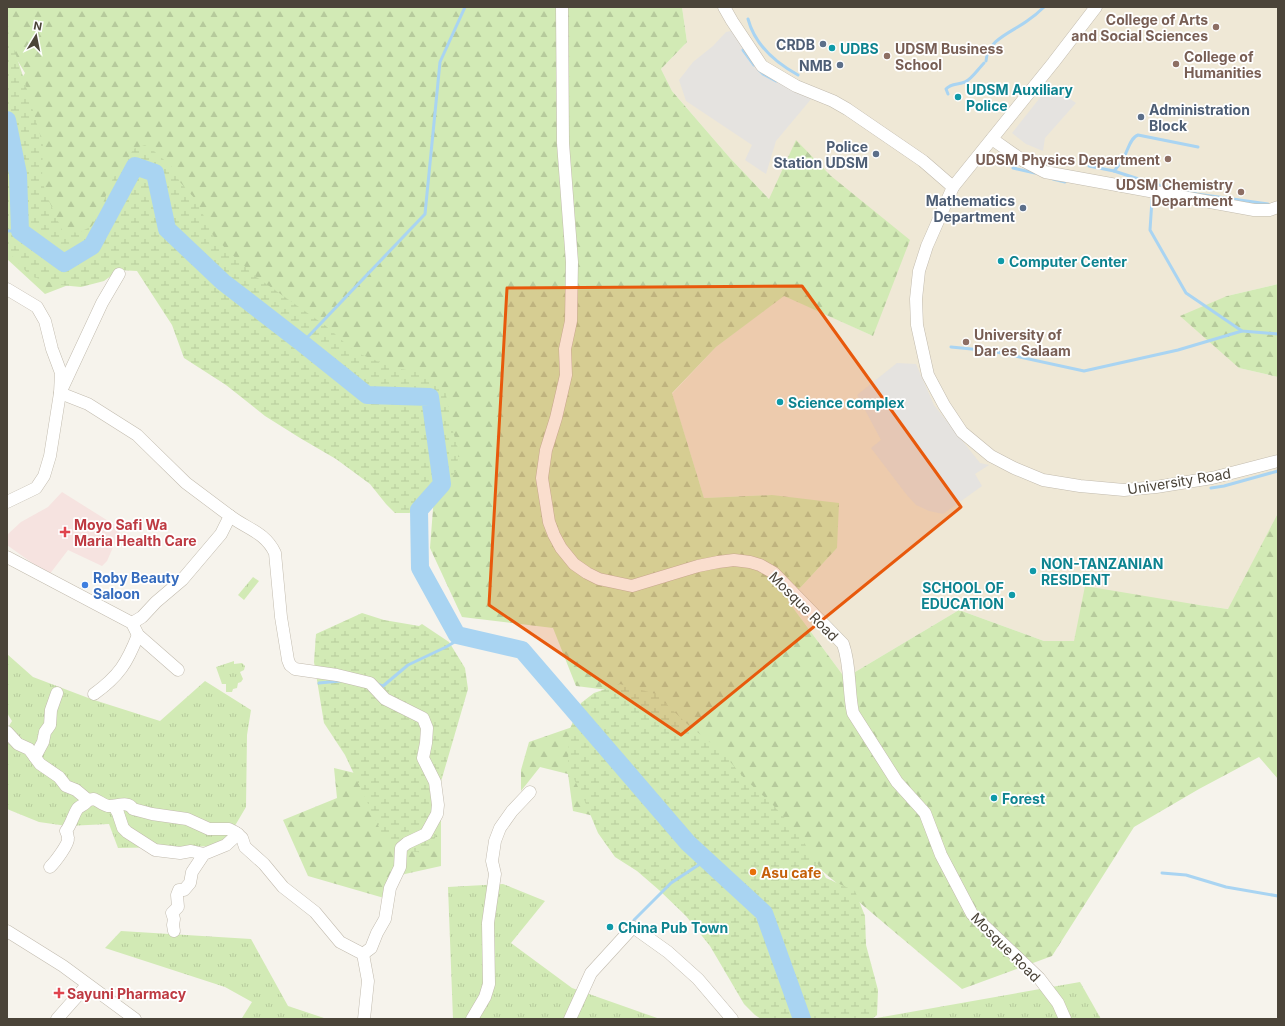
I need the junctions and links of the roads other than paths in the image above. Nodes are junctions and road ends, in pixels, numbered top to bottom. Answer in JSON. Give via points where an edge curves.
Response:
{"nodes":[{"id":1,"x":562,"y":7,"type":"edge"},
{"id":2,"x":724,"y":7,"type":"edge"},
{"id":3,"x":1096,"y":7,"type":"edge"},
{"id":4,"x":992,"y":139,"type":"junction"},
{"id":5,"x":954,"y":187,"type":"junction"},
{"id":6,"x":1278,"y":207,"type":"edge"},
{"id":7,"x":120,"y":274,"type":"dead end"},
{"id":8,"x":7,"y":289,"type":"edge"},
{"id":9,"x":60,"y":393,"type":"junction"},
{"id":10,"x":1278,"y":461,"type":"edge"},
{"id":11,"x":7,"y":502,"type":"edge"},
{"id":12,"x":230,"y":516,"type":"junction"},
{"id":13,"x":7,"y":557,"type":"edge"},
{"id":14,"x":132,"y":623,"type":"junction"},
{"id":15,"x":138,"y":635,"type":"junction"},
{"id":16,"x":178,"y":670,"type":"dead end"},
{"id":17,"x":57,"y":693,"type":"dead end"},
{"id":18,"x":94,"y":694,"type":"dead end"},
{"id":19,"x":7,"y":732,"type":"edge"},
{"id":20,"x":35,"y":757,"type":"junction"},
{"id":21,"x":530,"y":792,"type":"dead end"},
{"id":22,"x":88,"y":800,"type":"junction"},
{"id":23,"x":114,"y":806,"type":"junction"},
{"id":24,"x":238,"y":834,"type":"junction"},
{"id":25,"x":204,"y":854,"type":"junction"},
{"id":26,"x":50,"y":867,"type":"dead end"},
{"id":27,"x":7,"y":931,"type":"edge"},
{"id":28,"x":174,"y":931,"type":"dead end"},
{"id":29,"x":362,"y":954,"type":"junction"},
{"id":30,"x":87,"y":985,"type":"junction"},
{"id":31,"x":57,"y":1019,"type":"edge"},
{"id":32,"x":135,"y":1019,"type":"edge"},
{"id":33,"x":364,"y":1019,"type":"edge"},
{"id":34,"x":472,"y":1019,"type":"edge"},
{"id":35,"x":570,"y":1019,"type":"edge"},
{"id":36,"x":732,"y":1019,"type":"edge"},
{"id":37,"x":1065,"y":1019,"type":"edge"}],
"edges":[{"from":1,"to":37,"type":"street","name":"Mosque Road","via":[[563,143],[572,262],[571,320],[565,349],[566,375],[546,450],[542,478],[549,522],[561,548],[574,564],[587,573],[599,579],[632,586],[698,566],[734,560],[755,563],[774,573],[843,644],[847,657],[853,713],[897,782],[925,813],[940,855],[972,914],[1039,978],[1058,1003]]},
{"from":2,"to":5,"type":"street","via":[[762,66],[796,86],[847,109],[924,161]]},
{"from":3,"to":4,"type":"street","name":"University Road"},
{"from":4,"to":5,"type":"street","name":"University Road"},
{"from":4,"to":6,"type":"street","via":[[1045,172],[1254,210]]},
{"from":5,"to":10,"type":"street","name":"University Road","via":[[918,271],[916,299],[917,324],[928,375],[962,432],[991,456],[1014,468],[1043,480],[1080,486],[1124,490],[1156,487],[1212,478]]},
{"from":7,"to":9,"type":"street","via":[[102,303]]},
{"from":8,"to":9,"type":"street","via":[[37,307],[45,320],[61,373]]},
{"from":9,"to":11,"type":"street","via":[[50,456],[44,476],[36,488]]},
{"from":9,"to":12,"type":"street","via":[[88,404],[137,434],[186,483]]},
{"from":12,"to":14,"type":"street","via":[[221,534],[182,580]]},
{"from":12,"to":29,"type":"street","via":[[262,536],[275,553],[281,617],[290,665],[295,669],[370,683],[385,699],[422,718],[426,728],[423,758],[435,782],[437,814],[426,834],[401,848],[400,867],[390,888],[385,919],[371,948]]},
{"from":13,"to":14,"type":"street"},
{"from":14,"to":15,"type":"street"},
{"from":15,"to":16,"type":"street"},
{"from":15,"to":18,"type":"street","via":[[119,672]]},
{"from":17,"to":20,"type":"street","via":[[51,710],[50,725]]},
{"from":19,"to":20,"type":"street"},
{"from":20,"to":22,"type":"street","via":[[66,786]]},
{"from":21,"to":34,"type":"street","via":[[512,811],[500,828],[495,841],[492,861],[495,874],[488,923],[489,984],[485,997]]},
{"from":22,"to":23,"type":"street","via":[[94,799],[102,804]]},
{"from":22,"to":26,"type":"street","via":[[77,809],[66,831],[67,842]]},
{"from":23,"to":24,"type":"street","via":[[128,805],[140,811],[187,819],[208,829],[230,829]]},
{"from":23,"to":25,"type":"street","via":[[123,828],[155,850]]},
{"from":24,"to":25,"type":"street","via":[[226,845]]},
{"from":24,"to":29,"type":"street","via":[[245,847],[264,864],[283,887],[315,912],[340,942]]},
{"from":25,"to":28,"type":"street","via":[[192,872],[190,882],[184,890],[179,890],[178,907],[172,913]]},
{"from":27,"to":30,"type":"street","via":[[43,952]]},
{"from":29,"to":33,"type":"street","via":[[368,980]]},
{"from":30,"to":31,"type":"street"},
{"from":30,"to":32,"type":"street"},
{"from":35,"to":36,"type":"street","via":[[591,973],[633,926],[698,979]]}]}
